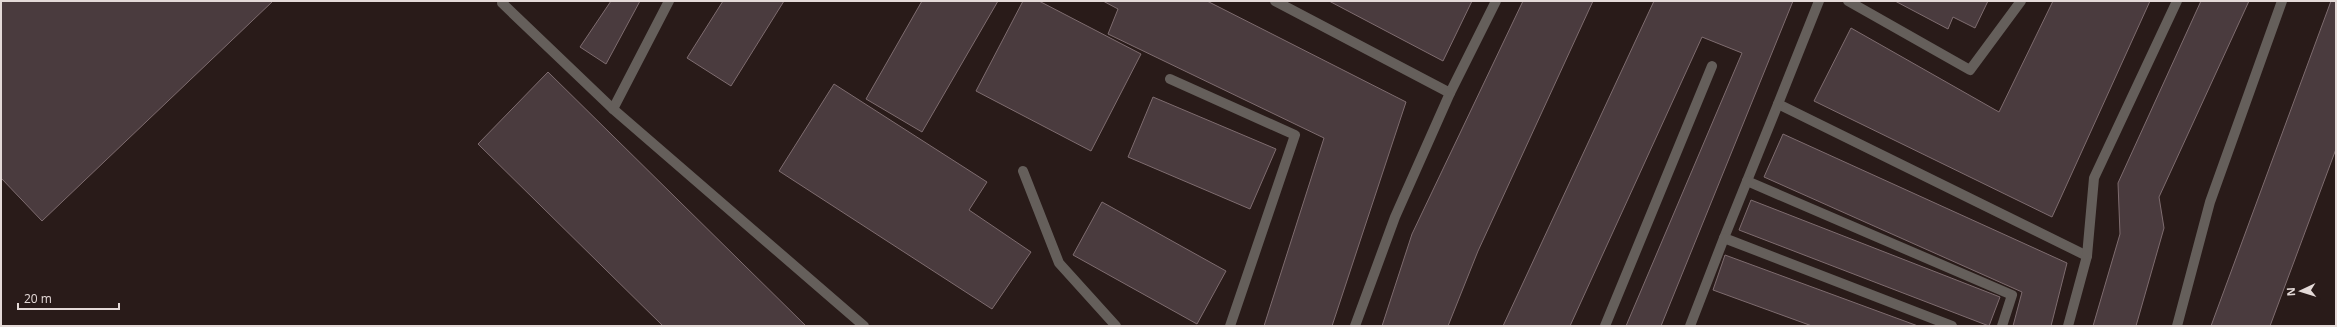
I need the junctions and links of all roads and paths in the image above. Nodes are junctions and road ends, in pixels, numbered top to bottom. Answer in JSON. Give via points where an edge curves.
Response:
{"nodes":[{"id":1,"x":504,"y":1,"type":"edge"},
{"id":2,"x":669,"y":1,"type":"edge"},
{"id":3,"x":1275,"y":1,"type":"edge"},
{"id":4,"x":1496,"y":1,"type":"edge"},
{"id":5,"x":1819,"y":1,"type":"edge"},
{"id":6,"x":1848,"y":1,"type":"edge"},
{"id":7,"x":2021,"y":1,"type":"edge"},
{"id":8,"x":2177,"y":1,"type":"edge"},
{"id":9,"x":2282,"y":1,"type":"edge"},
{"id":10,"x":1712,"y":66,"type":"dead end"},
{"id":11,"x":1170,"y":79,"type":"dead end"},
{"id":12,"x":1450,"y":93,"type":"junction"},
{"id":13,"x":1778,"y":104,"type":"junction"},
{"id":14,"x":613,"y":110,"type":"junction"},
{"id":15,"x":1023,"y":171,"type":"dead end"},
{"id":16,"x":1747,"y":181,"type":"junction"},
{"id":17,"x":1724,"y":238,"type":"junction"},
{"id":18,"x":2087,"y":256,"type":"junction"},
{"id":19,"x":864,"y":326,"type":"edge"},
{"id":20,"x":1116,"y":326,"type":"edge"},
{"id":21,"x":1230,"y":326,"type":"edge"},
{"id":22,"x":1355,"y":326,"type":"edge"},
{"id":23,"x":1605,"y":326,"type":"edge"},
{"id":24,"x":1690,"y":326,"type":"edge"},
{"id":25,"x":1952,"y":326,"type":"edge"},
{"id":26,"x":2002,"y":326,"type":"edge"},
{"id":27,"x":2068,"y":326,"type":"edge"},
{"id":28,"x":2177,"y":326,"type":"edge"}],
"edges":[{"from":1,"to":14,"type":"lane","via":[[502,4]]},
{"from":2,"to":14,"type":"lane"},
{"from":3,"to":12,"type":"lane"},
{"from":4,"to":12,"type":"lane"},
{"from":5,"to":13,"type":"lane"},
{"from":6,"to":7,"type":"lane","via":[[1970,70]]},
{"from":8,"to":18,"type":"lane","via":[[2094,178]]},
{"from":9,"to":28,"type":"lane","via":[[2210,202]]},
{"from":10,"to":23,"type":"lane"},
{"from":11,"to":21,"type":"lane","via":[[1295,135]]},
{"from":12,"to":22,"type":"lane","via":[[1394,217]]},
{"from":13,"to":16,"type":"lane"},
{"from":13,"to":18,"type":"lane"},
{"from":14,"to":19,"type":"lane"},
{"from":15,"to":20,"type":"lane","via":[[1059,263]]},
{"from":16,"to":17,"type":"lane"},
{"from":16,"to":26,"type":"lane","via":[[2012,294]]},
{"from":17,"to":24,"type":"lane"},
{"from":17,"to":25,"type":"lane"},
{"from":18,"to":27,"type":"lane"}]}
